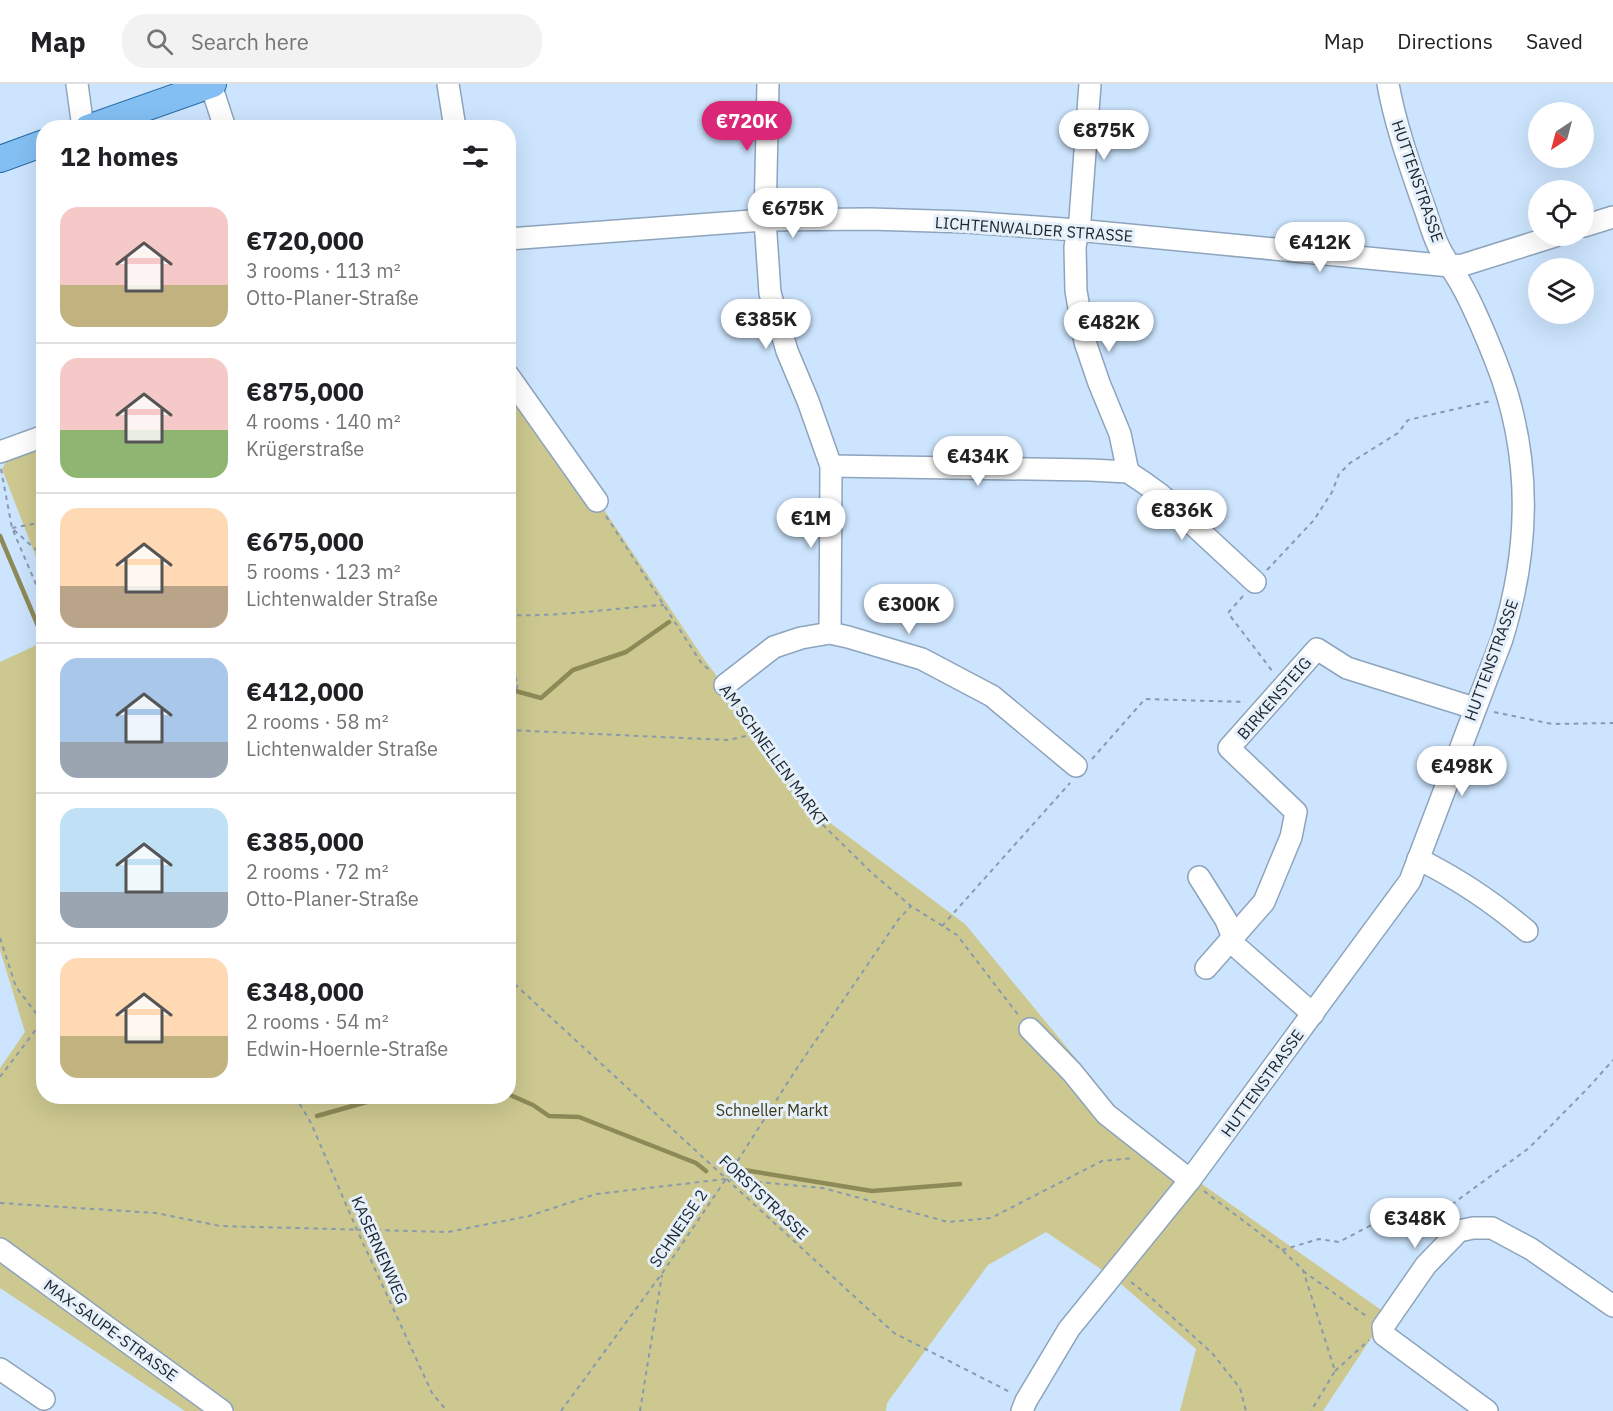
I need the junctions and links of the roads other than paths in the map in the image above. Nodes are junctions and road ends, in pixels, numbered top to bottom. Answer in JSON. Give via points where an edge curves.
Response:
{"nodes":[{"id":1,"x":78,"y":84,"type":"edge"},
{"id":2,"x":212,"y":84,"type":"edge"},
{"id":3,"x":448,"y":84,"type":"edge"},
{"id":4,"x":768,"y":84,"type":"edge"},
{"id":5,"x":1090,"y":84,"type":"edge"},
{"id":6,"x":1388,"y":84,"type":"edge"},
{"id":7,"x":81,"y":120,"type":"edge"},
{"id":8,"x":111,"y":120,"type":"edge"},
{"id":9,"x":223,"y":120,"type":"edge"},
{"id":10,"x":454,"y":120,"type":"edge"},
{"id":11,"x":36,"y":146,"type":"edge"},
{"id":12,"x":0,"y":159,"type":"edge"},
{"id":13,"x":1613,"y":217,"type":"edge"},
{"id":14,"x":765,"y":220,"type":"junction"},
{"id":15,"x":1594,"y":223,"type":"edge"},
{"id":16,"x":1077,"y":230,"type":"junction"},
{"id":17,"x":516,"y":238,"type":"edge"},
{"id":18,"x":1528,"y":245,"type":"edge"},
{"id":19,"x":1450,"y":266,"type":"junction"},
{"id":20,"x":516,"y":386,"type":"edge"},
{"id":21,"x":36,"y":439,"type":"edge"},
{"id":22,"x":0,"y":452,"type":"edge"},
{"id":23,"x":831,"y":465,"type":"junction"},
{"id":24,"x":1128,"y":472,"type":"junction"},
{"id":25,"x":597,"y":501,"type":"road end"},
{"id":26,"x":1255,"y":582,"type":"road end"},
{"id":27,"x":830,"y":633,"type":"junction"},
{"id":28,"x":725,"y":685,"type":"road end"},
{"id":29,"x":1474,"y":708,"type":"junction"},
{"id":30,"x":1080,"y":769,"type":"road end"},
{"id":31,"x":1418,"y":859,"type":"junction"},
{"id":32,"x":1198,"y":877,"type":"dead end"},
{"id":33,"x":1527,"y":931,"type":"dead end"},
{"id":34,"x":1236,"y":944,"type":"junction"},
{"id":35,"x":1206,"y":968,"type":"dead end"},
{"id":36,"x":1313,"y":1014,"type":"junction"},
{"id":37,"x":1030,"y":1029,"type":"road end"},
{"id":38,"x":1190,"y":1180,"type":"junction"},
{"id":39,"x":0,"y":1249,"type":"edge"},
{"id":40,"x":1613,"y":1306,"type":"edge"},
{"id":41,"x":0,"y":1369,"type":"edge"},
{"id":42,"x":44,"y":1399,"type":"dead end"},
{"id":43,"x":1024,"y":1406,"type":"edge"},
{"id":44,"x":222,"y":1411,"type":"edge"},
{"id":45,"x":1487,"y":1411,"type":"edge"}],
"edges":[{"from":1,"to":7,"type":"street"},
{"from":2,"to":8,"type":"main road"},
{"from":2,"to":9,"type":"street"},
{"from":3,"to":10,"type":"street"},
{"from":4,"to":14,"type":"street"},
{"from":5,"to":16,"type":"street"},
{"from":6,"to":19,"type":"street","name":"HUTTENSTRASSE","via":[[1405,151],[1438,245]]},
{"from":11,"to":12,"type":"main road"},
{"from":13,"to":15,"type":"street"},
{"from":14,"to":16,"type":"street","name":"LICHTENWALDER STRASSE","via":[[954,221]]},
{"from":14,"to":17,"type":"street","name":"LICHTENWALDER STRASSE"},
{"from":14,"to":23,"type":"street","via":[[770,293],[787,351]]},
{"from":16,"to":19,"type":"street","name":"LICHTENWALDER STRASSE"},
{"from":16,"to":24,"type":"street","via":[[1075,274],[1081,323],[1120,434]]},
{"from":18,"to":19,"type":"street","name":"LICHTENWALDER STRASSE"},
{"from":19,"to":29,"type":"street","name":"HUTTENSTRASSE","via":[[1495,360],[1521,457],[1524,528],[1514,601]]},
{"from":20,"to":25,"type":"street"},
{"from":21,"to":22,"type":"street"},
{"from":23,"to":24,"type":"street"},
{"from":23,"to":27,"type":"street"},
{"from":24,"to":26,"type":"street","via":[[1161,495]]},
{"from":27,"to":28,"type":"street","via":[[774,647]]},
{"from":27,"to":30,"type":"street","via":[[922,659],[992,696]]},
{"from":29,"to":31,"type":"street","name":"HUTTENSTRASSE"},
{"from":29,"to":34,"type":"street","name":"BIRKENSTEIG","via":[[1347,668],[1317,649],[1229,748],[1296,812],[1292,837],[1264,902]]},
{"from":31,"to":33,"type":"street","via":[[1500,908]]},
{"from":31,"to":36,"type":"street","name":"HUTTENSTRASSE","via":[[1410,881]]},
{"from":32,"to":34,"type":"street","via":[[1226,920]]},
{"from":34,"to":35,"type":"street","name":"BIRKENSTEIG"},
{"from":34,"to":36,"type":"street"},
{"from":36,"to":38,"type":"street","name":"HUTTENSTRASSE"},
{"from":37,"to":38,"type":"street","via":[[1106,1114]]},
{"from":38,"to":43,"type":"street","name":"HUTTENSTRASSE","via":[[1069,1329]]},
{"from":39,"to":44,"type":"street","name":"MAX-SAUPE-STRASSE"},
{"from":40,"to":45,"type":"street","via":[[1532,1249],[1492,1228],[1459,1231],[1426,1265],[1383,1328],[1384,1335]]},
{"from":41,"to":42,"type":"street"}]}
